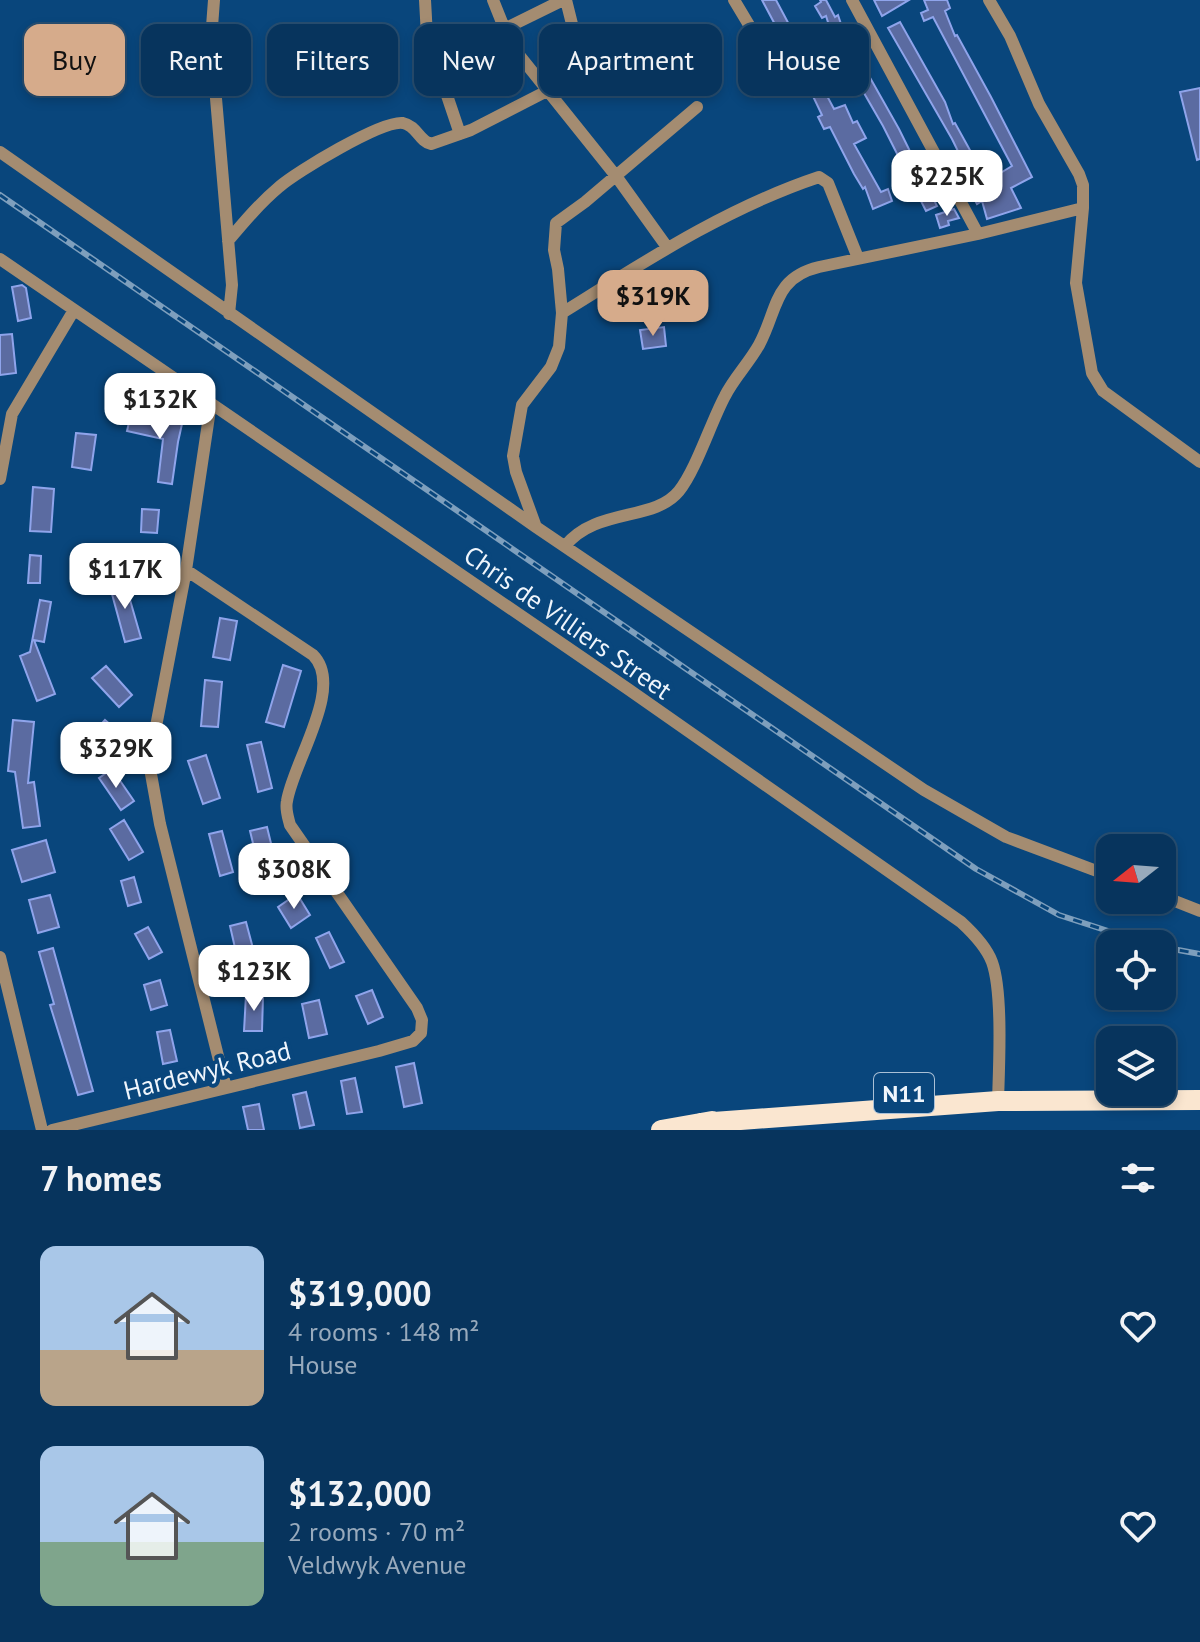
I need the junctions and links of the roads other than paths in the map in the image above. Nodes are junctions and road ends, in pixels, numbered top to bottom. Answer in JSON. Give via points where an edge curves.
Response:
{"nodes":[{"id":1,"x":214,"y":0,"type":"edge"},
{"id":2,"x":425,"y":0,"type":"edge"},
{"id":3,"x":493,"y":0,"type":"edge"},
{"id":4,"x":564,"y":0,"type":"edge"},
{"id":5,"x":734,"y":0,"type":"edge"},
{"id":6,"x":852,"y":0,"type":"edge"},
{"id":7,"x":989,"y":0,"type":"edge"},
{"id":8,"x":426,"y":24,"type":"edge"},
{"id":9,"x":501,"y":24,"type":"edge"},
{"id":10,"x":515,"y":24,"type":"edge"},
{"id":11,"x":571,"y":24,"type":"edge"},
{"id":12,"x":748,"y":24,"type":"edge"},
{"id":13,"x":523,"y":59,"type":"edge"},
{"id":14,"x":539,"y":78,"type":"edge"},
{"id":15,"x":539,"y":95,"type":"edge"},
{"id":16,"x":447,"y":96,"type":"edge"},
{"id":17,"x":554,"y":96,"type":"edge"},
{"id":18,"x":697,"y":107,"type":"dead end"},
{"id":19,"x":460,"y":134,"type":"junction"},
{"id":20,"x":0,"y":152,"type":"edge"},
{"id":21,"x":616,"y":176,"type":"junction"},
{"id":22,"x":1083,"y":208,"type":"junction"},
{"id":23,"x":978,"y":234,"type":"junction"},
{"id":24,"x":228,"y":241,"type":"junction"},
{"id":25,"x":667,"y":247,"type":"junction"},
{"id":26,"x":858,"y":258,"type":"junction"},
{"id":27,"x":0,"y":259,"type":"edge"},
{"id":28,"x":74,"y":310,"type":"junction"},
{"id":29,"x":562,"y":313,"type":"junction"},
{"id":30,"x":229,"y":314,"type":"junction"},
{"id":31,"x":211,"y":403,"type":"junction"},
{"id":32,"x":6,"y":411,"type":"edge"},
{"id":33,"x":1200,"y":462,"type":"edge"},
{"id":34,"x":0,"y":479,"type":"edge"},
{"id":35,"x":536,"y":527,"type":"junction"},
{"id":36,"x":565,"y":546,"type":"junction"},
{"id":37,"x":186,"y":570,"type":"junction"},
{"id":38,"x":1096,"y":871,"type":"edge"},
{"id":39,"x":1176,"y":902,"type":"edge"},
{"id":40,"x":1200,"y":911,"type":"edge"},
{"id":41,"x":0,"y":957,"type":"edge"},
{"id":42,"x":226,"y":1088,"type":"junction"},
{"id":43,"x":1176,"y":1090,"type":"edge"},
{"id":44,"x":1096,"y":1091,"type":"edge"},
{"id":45,"x":1200,"y":1091,"type":"edge"},
{"id":46,"x":998,"y":1096,"type":"junction"},
{"id":47,"x":1200,"y":1100,"type":"edge"},
{"id":48,"x":42,"y":1130,"type":"edge"},
{"id":49,"x":52,"y":1130,"type":"edge"},
{"id":50,"x":661,"y":1130,"type":"edge"}],
"edges":[{"from":1,"to":24,"type":"street","via":[[211,40]]},
{"from":2,"to":8,"type":"street"},
{"from":3,"to":9,"type":"street"},
{"from":4,"to":10,"type":"street"},
{"from":4,"to":11,"type":"street"},
{"from":5,"to":12,"type":"street"},
{"from":6,"to":23,"type":"street"},
{"from":7,"to":22,"type":"street","via":[[1079,174]]},
{"from":13,"to":14,"type":"street"},
{"from":15,"to":19,"type":"street"},
{"from":16,"to":19,"type":"street"},
{"from":17,"to":21,"type":"street"},
{"from":18,"to":21,"type":"street"},
{"from":19,"to":24,"type":"street","via":[[429,145],[405,124],[381,128],[282,185]]},
{"from":20,"to":30,"type":"street"},
{"from":21,"to":25,"type":"street"},
{"from":21,"to":29,"type":"street","via":[[556,223]]},
{"from":22,"to":23,"type":"street"},
{"from":22,"to":33,"type":"street","via":[[1076,283],[1092,373],[1103,391]]},
{"from":23,"to":26,"type":"street"},
{"from":24,"to":30,"type":"street"},
{"from":25,"to":26,"type":"street","via":[[773,192],[819,177],[828,183]]},
{"from":25,"to":29,"type":"street"},
{"from":26,"to":36,"type":"street","via":[[791,278],[677,493],[650,508],[589,525]]},
{"from":27,"to":28,"type":"street","name":"Chris de Villiers Street"},
{"from":28,"to":31,"type":"street","name":"Chris de Villiers Street"},
{"from":28,"to":32,"type":"street"},
{"from":29,"to":35,"type":"street","via":[[559,347],[551,367],[522,405],[513,456]]},
{"from":30,"to":35,"type":"street"},
{"from":31,"to":37,"type":"street"},
{"from":31,"to":46,"type":"street","name":"Chris de Villiers Street","via":[[961,922],[986,951],[995,976]]},
{"from":32,"to":34,"type":"street"},
{"from":35,"to":36,"type":"street"},
{"from":36,"to":38,"type":"street","via":[[924,790],[1006,837]]},
{"from":37,"to":42,"type":"street","via":[[149,763]]},
{"from":37,"to":42,"type":"street","name":"Hardewyk Road","via":[[322,666],[323,692],[286,801],[290,825],[417,1008],[423,1027],[418,1037],[379,1051]]},
{"from":39,"to":40,"type":"street"},
{"from":41,"to":48,"type":"street"},
{"from":42,"to":49,"type":"street","name":"Hardewyk Road"},
{"from":43,"to":45,"type":"highway"},
{"from":44,"to":46,"type":"highway","number":"N11"},
{"from":46,"to":47,"type":"highway","number":"N11"},
{"from":46,"to":50,"type":"highway","number":"N11"}]}
